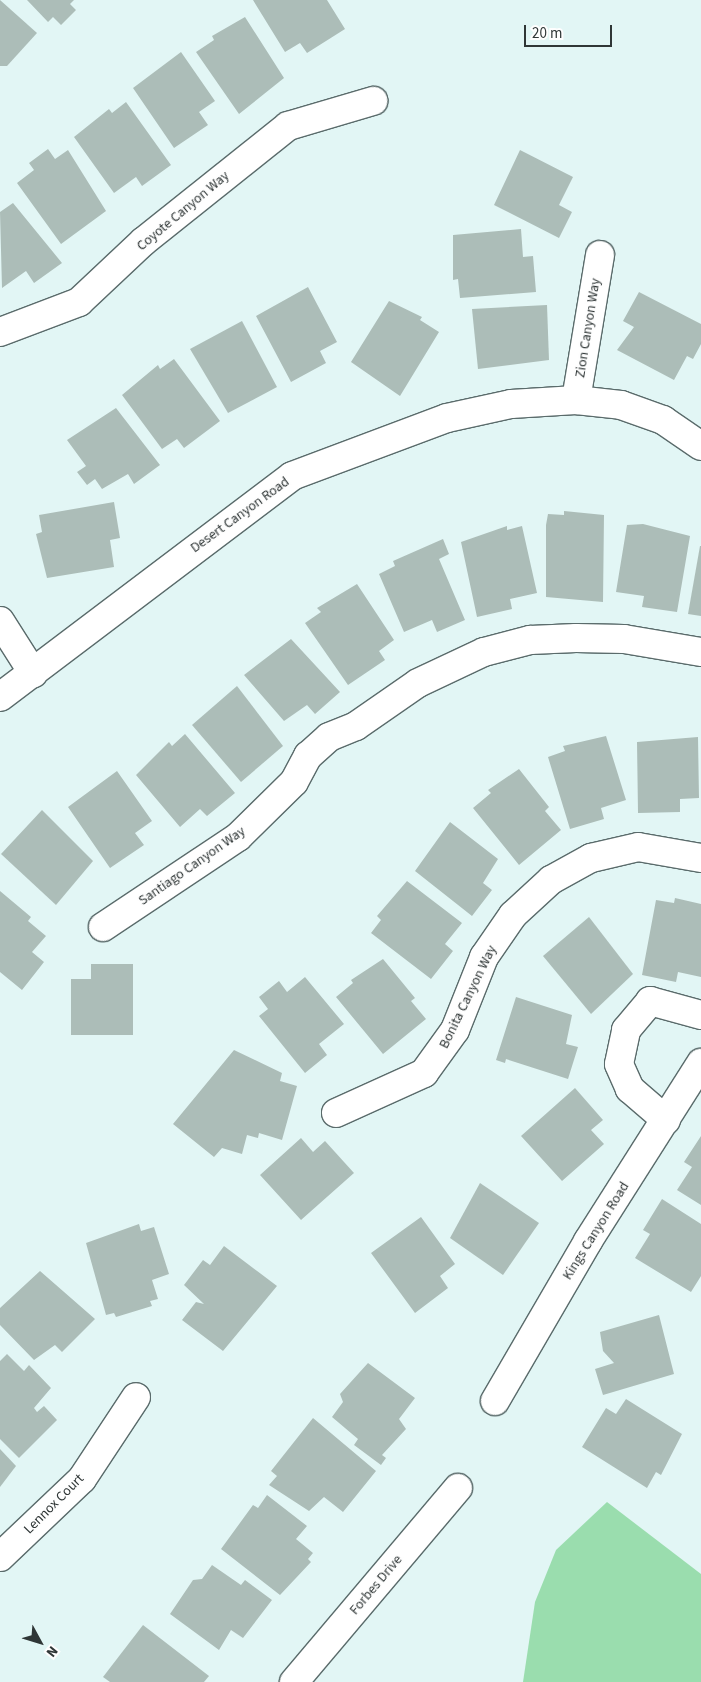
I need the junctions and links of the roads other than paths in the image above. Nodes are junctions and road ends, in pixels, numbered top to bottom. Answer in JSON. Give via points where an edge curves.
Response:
{"nodes":[{"id":1,"x":373,"y":101,"type":"dead end"},
{"id":2,"x":600,"y":255,"type":"dead end"},
{"id":3,"x":0,"y":332,"type":"edge"},
{"id":4,"x":576,"y":400,"type":"junction"},
{"id":5,"x":701,"y":446,"type":"edge"},
{"id":6,"x":0,"y":621,"type":"edge"},
{"id":7,"x":701,"y":652,"type":"edge"},
{"id":8,"x":33,"y":673,"type":"junction"},
{"id":9,"x":0,"y":697,"type":"edge"},
{"id":10,"x":701,"y":858,"type":"edge"},
{"id":11,"x":104,"y":927,"type":"dead end"},
{"id":12,"x":701,"y":1015,"type":"edge"},
{"id":13,"x":701,"y":1064,"type":"edge"},
{"id":14,"x":336,"y":1113,"type":"dead end"},
{"id":15,"x":666,"y":1120,"type":"junction"},
{"id":16,"x":136,"y":1397,"type":"dead end"},
{"id":17,"x":496,"y":1401,"type":"dead end"},
{"id":18,"x":458,"y":1488,"type":"dead end"},
{"id":19,"x":0,"y":1558,"type":"edge"},
{"id":20,"x":294,"y":1682,"type":"edge"}],
"edges":[{"from":1,"to":3,"type":"street","name":"Coyote Canyon Way","via":[[288,126],[144,241],[79,302]]},
{"from":2,"to":4,"type":"street","name":"Zion Canyon Way"},
{"from":4,"to":5,"type":"street","via":[[621,405],[663,420]]},
{"from":4,"to":8,"type":"street","name":"Desert Canyon Road","via":[[511,404],[447,418],[292,476]]},
{"from":6,"to":8,"type":"street"},
{"from":7,"to":11,"type":"street","name":"Santiago Canyon Way","via":[[624,639],[576,638],[530,640],[484,652],[418,683],[356,726],[329,737],[308,756],[294,782],[238,836]]},
{"from":8,"to":9,"type":"street","name":"Desert Canyon Road"},
{"from":10,"to":14,"type":"street","name":"Bonita Canyon Way","via":[[638,847],[591,858],[551,880],[513,915],[484,957],[455,1030],[424,1073]]},
{"from":12,"to":15,"type":"street","via":[[650,1001],[626,1030],[619,1064],[630,1088]]},
{"from":13,"to":15,"type":"street","name":"Kings Canyon Road"},
{"from":15,"to":17,"type":"street","name":"Kings Canyon Road","via":[[588,1241]]},
{"from":16,"to":19,"type":"street","name":"Lennox Court","via":[[82,1479]]},
{"from":18,"to":20,"type":"street","name":"Forbes Drive"}]}
